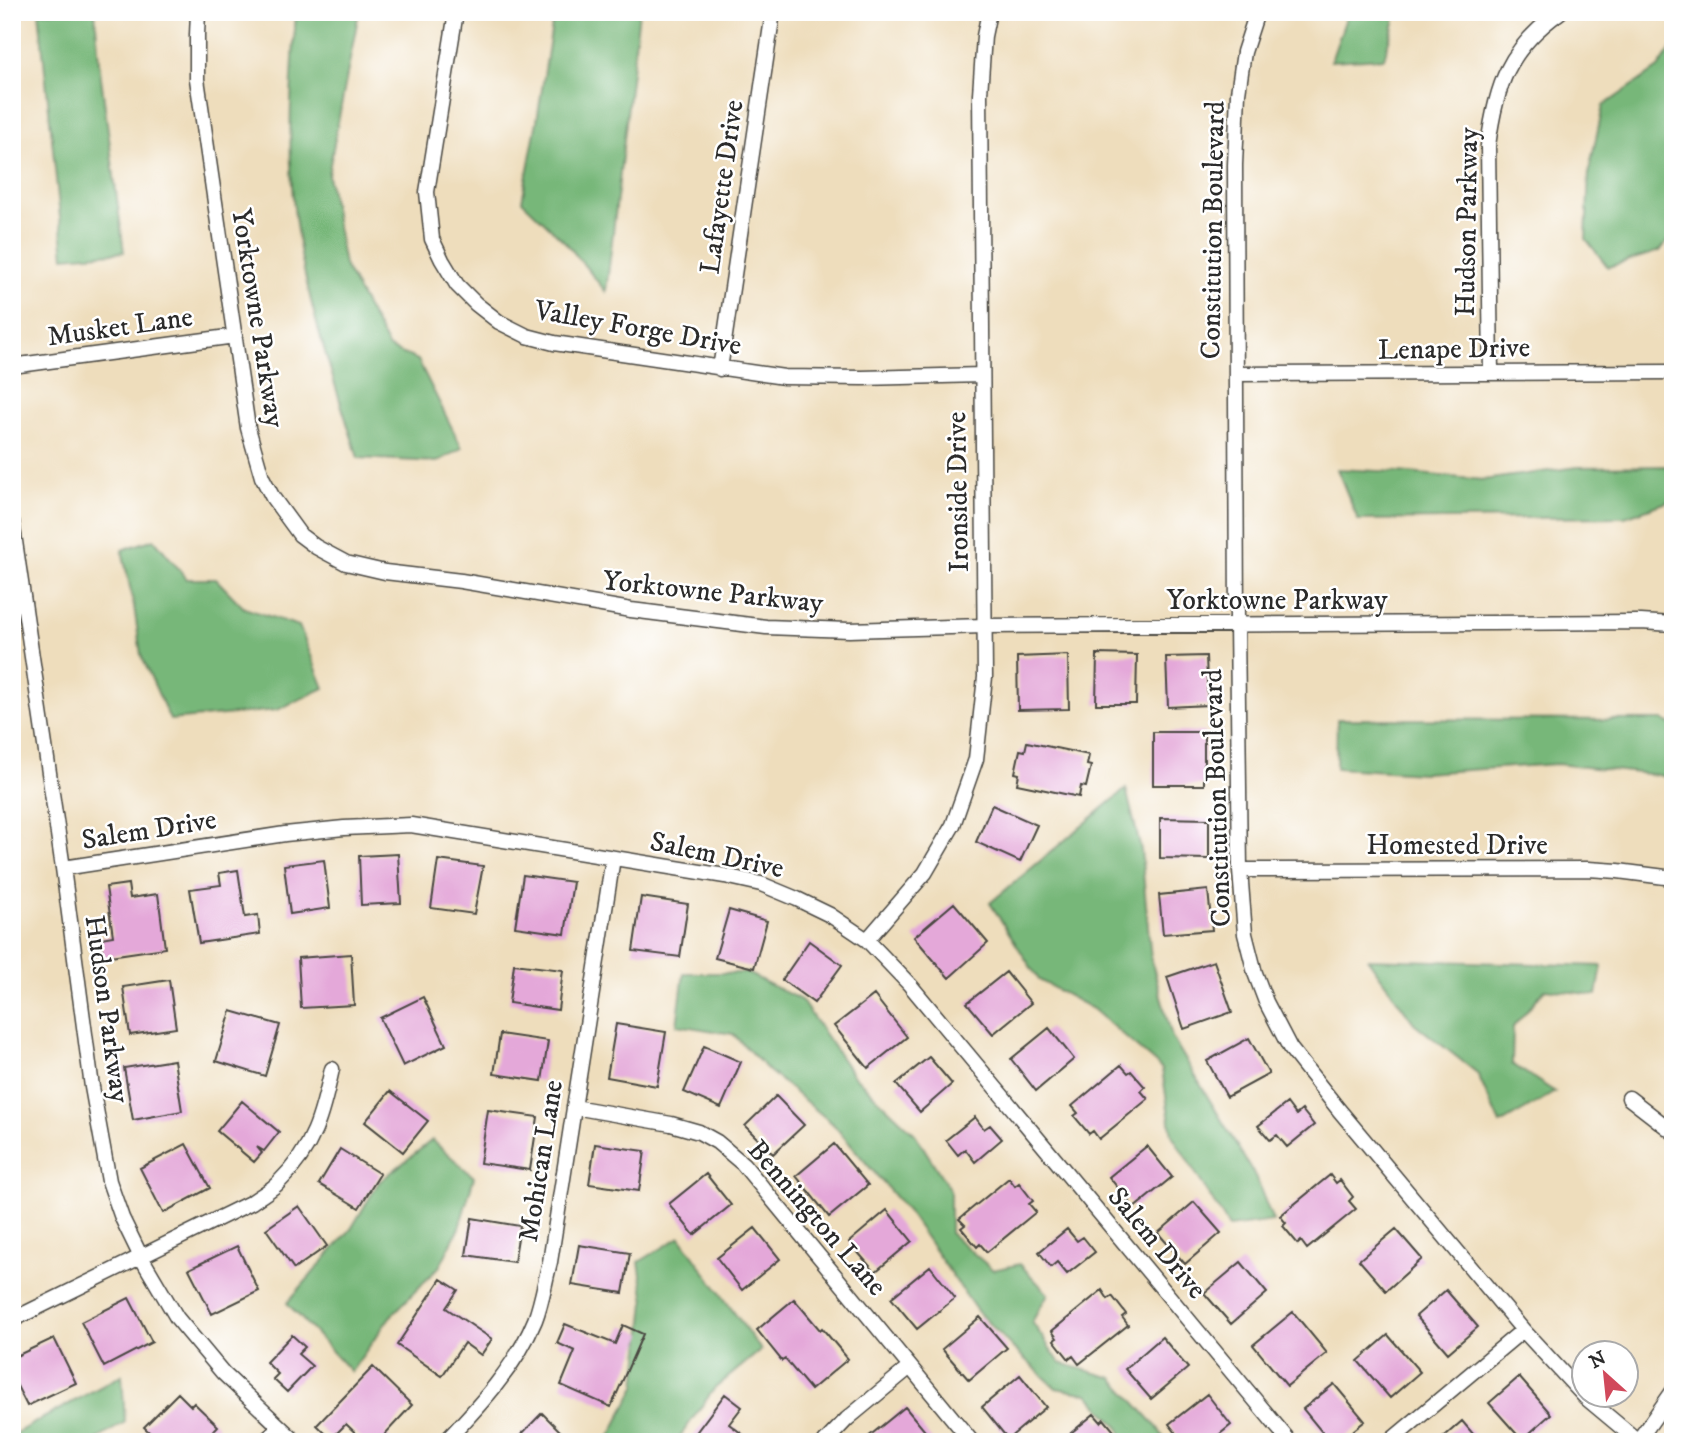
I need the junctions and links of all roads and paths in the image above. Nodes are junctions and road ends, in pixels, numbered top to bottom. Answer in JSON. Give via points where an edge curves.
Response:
{"nodes":[{"id":1,"x":198,"y":12,"type":"edge"},
{"id":2,"x":456,"y":12,"type":"edge"},
{"id":3,"x":773,"y":12,"type":"edge"},
{"id":4,"x":989,"y":12,"type":"edge"},
{"id":5,"x":1257,"y":12,"type":"edge"},
{"id":6,"x":1560,"y":12,"type":"edge"},
{"id":7,"x":235,"y":336,"type":"junction"},
{"id":8,"x":12,"y":366,"type":"edge"},
{"id":9,"x":720,"y":369,"type":"junction"},
{"id":10,"x":1673,"y":372,"type":"edge"},
{"id":11,"x":1490,"y":373,"type":"junction"},
{"id":12,"x":1236,"y":374,"type":"junction"},
{"id":13,"x":982,"y":375,"type":"junction"},
{"id":14,"x":12,"y":521,"type":"edge"},
{"id":15,"x":1237,"y":624,"type":"junction"},
{"id":16,"x":1673,"y":624,"type":"edge"},
{"id":17,"x":984,"y":626,"type":"junction"},
{"id":18,"x":613,"y":858,"type":"junction"},
{"id":19,"x":63,"y":868,"type":"junction"},
{"id":20,"x":1240,"y":870,"type":"junction"},
{"id":21,"x":1673,"y":878,"type":"edge"},
{"id":22,"x":867,"y":940,"type":"junction"},
{"id":23,"x":332,"y":1069,"type":"dead end"},
{"id":24,"x":1629,"y":1098,"type":"dead end"},
{"id":25,"x":574,"y":1107,"type":"junction"},
{"id":26,"x":1673,"y":1132,"type":"edge"},
{"id":27,"x":141,"y":1257,"type":"junction"},
{"id":28,"x":12,"y":1320,"type":"edge"},
{"id":29,"x":1523,"y":1330,"type":"junction"},
{"id":30,"x":910,"y":1367,"type":"junction"},
{"id":31,"x":1673,"y":1391,"type":"edge"},
{"id":32,"x":280,"y":1427,"type":"junction"},
{"id":33,"x":264,"y":1442,"type":"edge"},
{"id":34,"x":296,"y":1442,"type":"edge"},
{"id":35,"x":445,"y":1442,"type":"edge"},
{"id":36,"x":825,"y":1442,"type":"edge"},
{"id":37,"x":972,"y":1442,"type":"edge"},
{"id":38,"x":1290,"y":1442,"type":"edge"},
{"id":39,"x":1389,"y":1442,"type":"edge"},
{"id":40,"x":1638,"y":1442,"type":"edge"}],
"edges":[{"from":1,"to":7,"type":"street","name":"Yorktowne Parkway","via":[[197,79]]},
{"from":2,"to":9,"type":"street","name":"Valley Forge Drive","via":[[427,192],[432,239],[457,285],[499,322],[527,336]]},
{"from":3,"to":9,"type":"street","name":"Lafayette Drive"},
{"from":4,"to":13,"type":"street","name":"Ironside Drive","via":[[980,94]]},
{"from":5,"to":12,"type":"street","name":"Constitution Boulevard","via":[[1244,52],[1238,93]]},
{"from":6,"to":11,"type":"street","name":"Hudson Parkway","via":[[1520,49],[1503,76],[1492,112],[1488,146]]},
{"from":7,"to":8,"type":"street","name":"Musket Lane"},
{"from":7,"to":17,"type":"street","name":"Yorktowne Parkway","via":[[247,428],[262,477],[300,535],[346,563],[631,610],[766,627]]},
{"from":9,"to":13,"type":"street","name":"Valley Forge Drive","via":[[797,377]]},
{"from":10,"to":11,"type":"street","name":"Lenape Drive"},
{"from":11,"to":12,"type":"street","name":"Lenape Drive"},
{"from":12,"to":15,"type":"street","name":"Constitution Boulevard"},
{"from":13,"to":17,"type":"street","name":"Ironside Drive"},
{"from":14,"to":19,"type":"street","name":"Hudson Parkway"},
{"from":15,"to":16,"type":"street","name":"Yorktowne Parkway"},
{"from":15,"to":17,"type":"street","name":"Yorktowne Parkway"},
{"from":15,"to":20,"type":"street","name":"Constitution Boulevard"},
{"from":17,"to":22,"type":"street","name":"Ironside Drive","via":[[985,677],[976,759],[953,825],[925,873]]},
{"from":18,"to":19,"type":"street","name":"Salem Drive","via":[[411,825],[382,825],[285,834]]},
{"from":18,"to":22,"type":"street","name":"Salem Drive","via":[[761,884],[830,915]]},
{"from":18,"to":25,"type":"street","name":"Mohican Lane"},
{"from":19,"to":27,"type":"street","name":"Hudson Parkway","via":[[109,1181]]},
{"from":20,"to":21,"type":"street","name":"Homested Drive","via":[[1588,869]]},
{"from":20,"to":29,"type":"street","name":"Constitution Boulevard","via":[[1245,934],[1255,973],[1290,1048]]},
{"from":22,"to":38,"type":"street","name":"Salem Drive","via":[[910,985]]},
{"from":23,"to":27,"type":"street","via":[[316,1130],[299,1161],[277,1184],[252,1202]]},
{"from":24,"to":26,"type":"street"},
{"from":25,"to":30,"type":"street","name":"Bennington Lane","via":[[671,1124],[717,1142],[743,1164]]},
{"from":25,"to":35,"type":"street","name":"Mohican Lane","via":[[550,1262],[535,1319],[514,1359]]},
{"from":27,"to":28,"type":"street"},
{"from":27,"to":32,"type":"street","name":"Hudson Parkway","via":[[177,1318],[223,1373]]},
{"from":29,"to":39,"type":"street"},
{"from":29,"to":40,"type":"street","name":"Constitution Boulevard","via":[[1585,1397]]},
{"from":30,"to":36,"type":"street"},
{"from":30,"to":37,"type":"street","name":"Bennington Lane"},
{"from":31,"to":40,"type":"street"},
{"from":32,"to":33,"type":"street"},
{"from":32,"to":34,"type":"street","name":"Hudson Parkway"}]}
